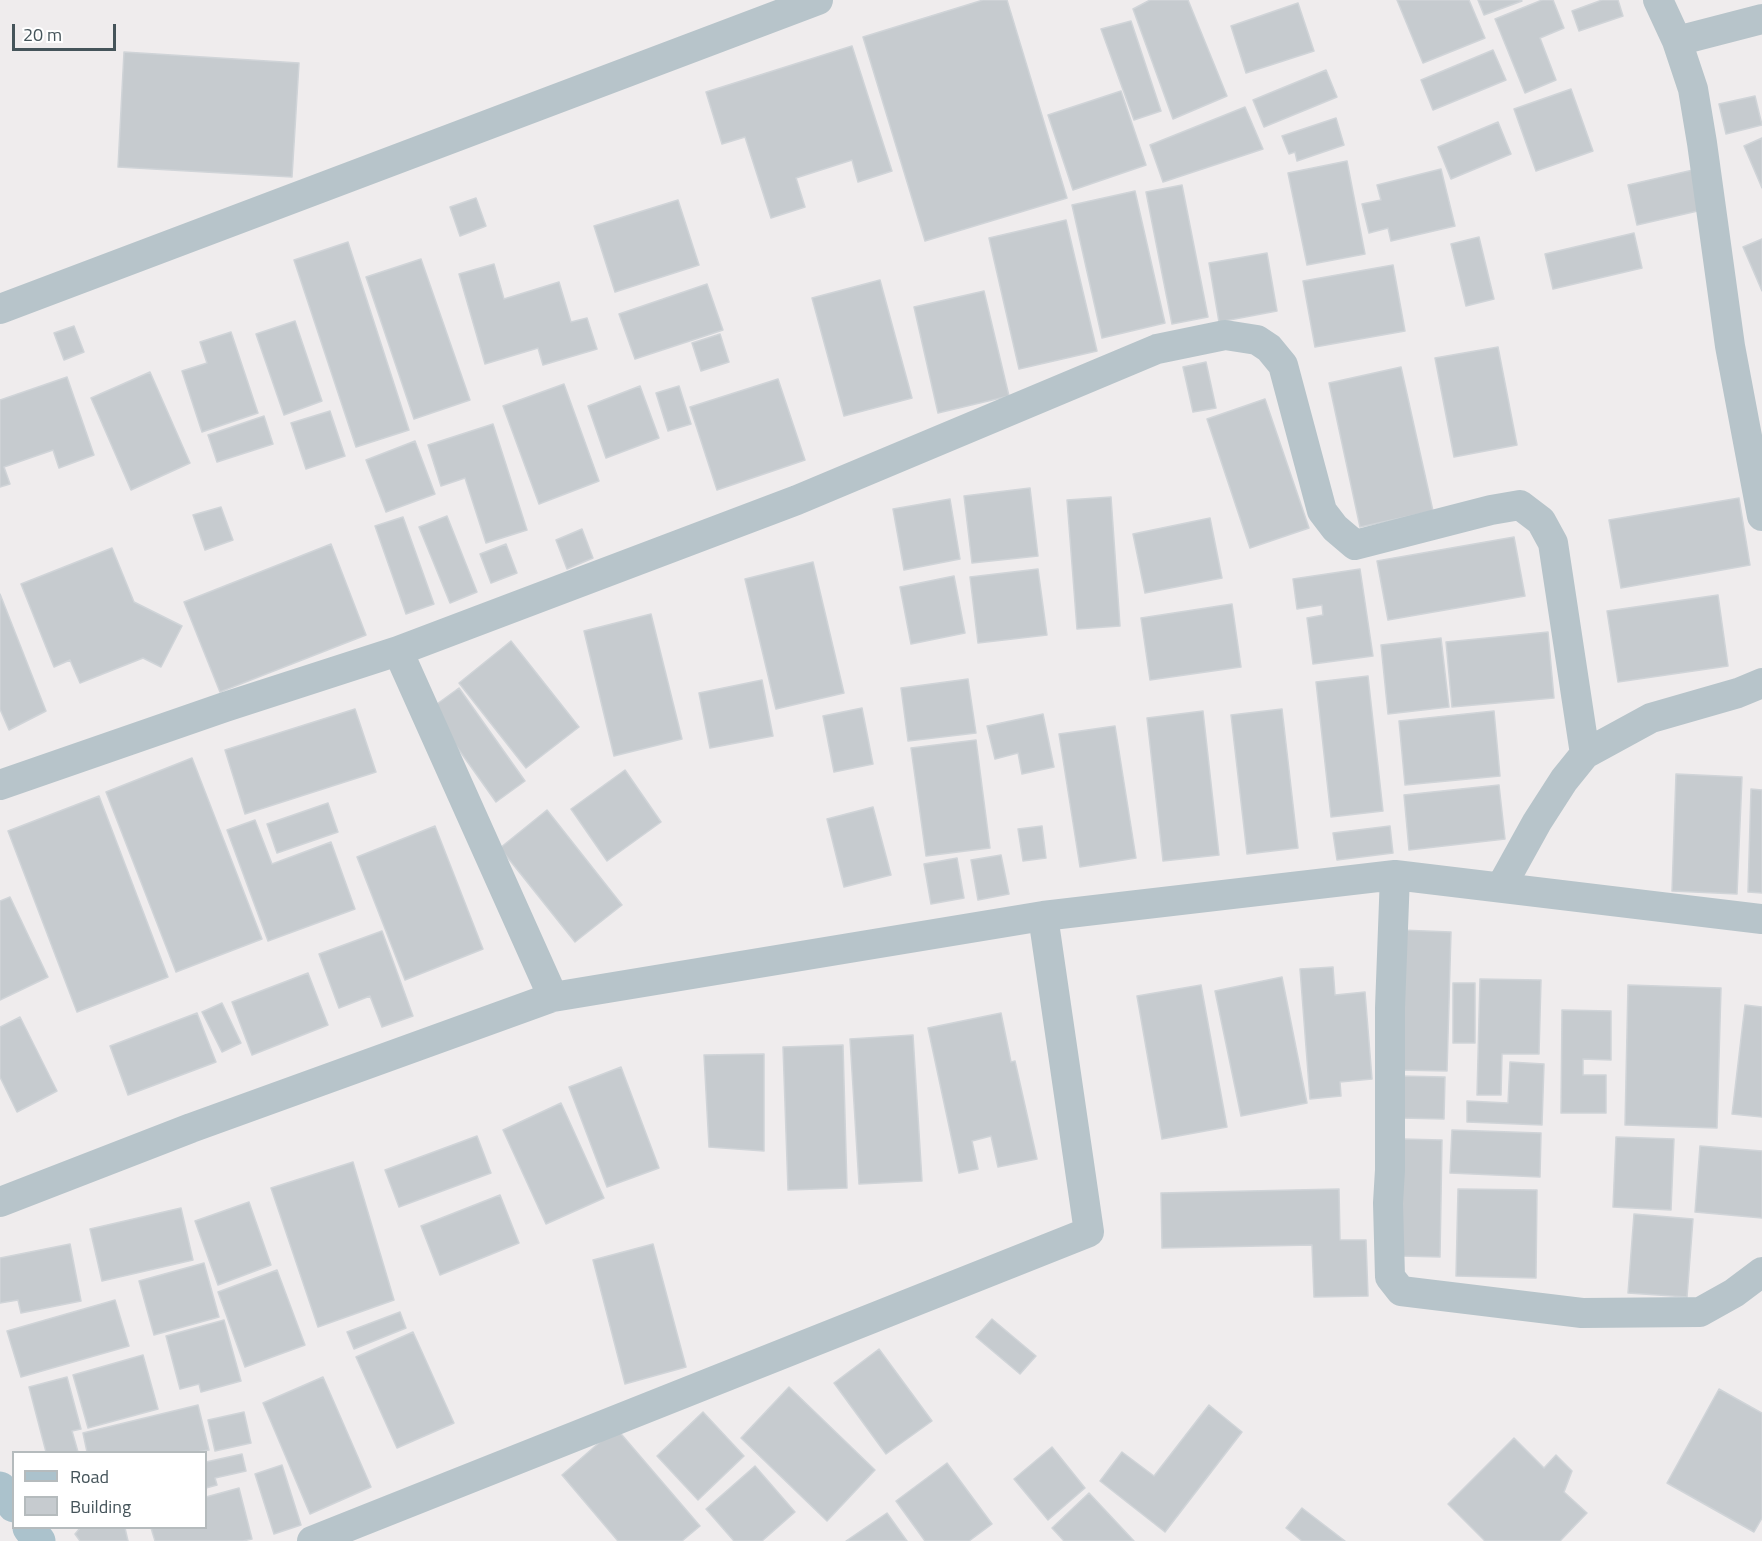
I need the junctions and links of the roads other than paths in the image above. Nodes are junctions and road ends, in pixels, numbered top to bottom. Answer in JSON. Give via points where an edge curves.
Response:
{"nodes":[{"id":1,"x":818,"y":0,"type":"edge"},
{"id":2,"x":1658,"y":0,"type":"edge"},
{"id":3,"x":1762,"y":19,"type":"edge"},
{"id":4,"x":1677,"y":41,"type":"junction"},
{"id":5,"x":0,"y":309,"type":"edge"},
{"id":6,"x":1762,"y":516,"type":"edge"},
{"id":7,"x":399,"y":651,"type":"junction"},
{"id":8,"x":1762,"y":683,"type":"edge"},
{"id":9,"x":1585,"y":754,"type":"junction"},
{"id":10,"x":0,"y":785,"type":"edge"},
{"id":11,"x":1395,"y":875,"type":"junction"},
{"id":12,"x":1501,"y":886,"type":"junction"},
{"id":13,"x":1043,"y":916,"type":"junction"},
{"id":14,"x":1762,"y":918,"type":"edge"},
{"id":15,"x":553,"y":997,"type":"junction"},
{"id":16,"x":0,"y":1202,"type":"edge"},
{"id":17,"x":1762,"y":1272,"type":"edge"},
{"id":18,"x":0,"y":1488,"type":"edge"},
{"id":19,"x":12,"y":1503,"type":"edge"},
{"id":20,"x":312,"y":1541,"type":"edge"}],
"edges":[{"from":1,"to":5,"type":"street"},
{"from":2,"to":4,"type":"street"},
{"from":3,"to":4,"type":"street"},
{"from":4,"to":6,"type":"street","via":[[1693,89],[1730,346]]},
{"from":7,"to":9,"type":"street","via":[[797,500],[1158,349],[1225,335],[1257,340],[1283,365],[1322,511],[1355,545],[1520,506],[1541,521],[1553,543]]},
{"from":7,"to":10,"type":"street"},
{"from":7,"to":15,"type":"street"},
{"from":8,"to":9,"type":"street","via":[[1651,718]]},
{"from":9,"to":12,"type":"street","via":[[1542,814]]},
{"from":11,"to":12,"type":"street"},
{"from":11,"to":13,"type":"street"},
{"from":11,"to":17,"type":"street","via":[[1388,1203],[1390,1277],[1401,1291],[1582,1312],[1700,1312]]},
{"from":12,"to":14,"type":"street"},
{"from":13,"to":15,"type":"street"},
{"from":13,"to":20,"type":"street","via":[[1089,1232]]},
{"from":15,"to":16,"type":"street"},
{"from":18,"to":19,"type":"main road"}]}
